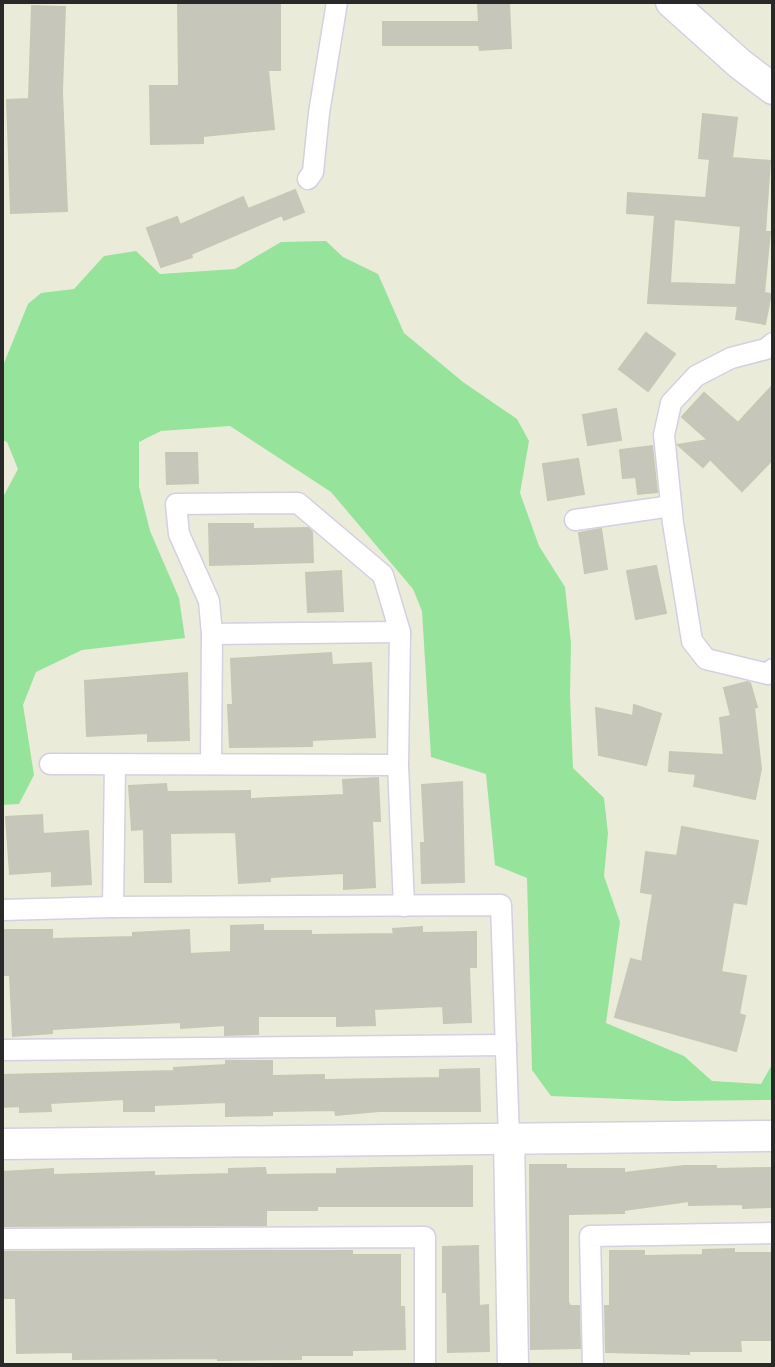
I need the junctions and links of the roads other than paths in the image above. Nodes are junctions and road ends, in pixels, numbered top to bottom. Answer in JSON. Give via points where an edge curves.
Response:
{"nodes":[{"id":1,"x":337,"y":2,"type":"edge"},
{"id":2,"x":671,"y":2,"type":"edge"},
{"id":3,"x":773,"y":89,"type":"edge"},
{"id":4,"x":308,"y":179,"type":"dead end"},
{"id":5,"x":773,"y":343,"type":"edge"},
{"id":6,"x":671,"y":506,"type":"junction"},
{"id":7,"x":575,"y":520,"type":"dead end"},
{"id":8,"x":400,"y":632,"type":"junction"},
{"id":9,"x":212,"y":634,"type":"junction"},
{"id":10,"x":773,"y":669,"type":"edge"},
{"id":11,"x":211,"y":763,"type":"junction"},
{"id":12,"x":50,"y":764,"type":"dead end"},
{"id":13,"x":115,"y":765,"type":"junction"},
{"id":14,"x":398,"y":765,"type":"junction"},
{"id":15,"x":404,"y":906,"type":"junction"},
{"id":16,"x":113,"y":907,"type":"junction"},
{"id":17,"x":2,"y":910,"type":"edge"},
{"id":18,"x":506,"y":1045,"type":"junction"},
{"id":19,"x":2,"y":1050,"type":"edge"},
{"id":20,"x":773,"y":1136,"type":"edge"},
{"id":21,"x":509,"y":1138,"type":"junction"},
{"id":22,"x":2,"y":1144,"type":"edge"},
{"id":23,"x":773,"y":1233,"type":"edge"},
{"id":24,"x":2,"y":1239,"type":"edge"},
{"id":25,"x":425,"y":1365,"type":"edge"},
{"id":26,"x":513,"y":1365,"type":"edge"},
{"id":27,"x":593,"y":1365,"type":"edge"}],
"edges":[{"from":1,"to":4,"type":"street"},
{"from":2,"to":3,"type":"street"},
{"from":5,"to":6,"type":"street","via":[[696,376],[671,403],[664,435]]},
{"from":6,"to":7,"type":"street"},
{"from":6,"to":10,"type":"street","via":[[692,641],[706,659],[768,674]]},
{"from":8,"to":9,"type":"street"},
{"from":8,"to":9,"type":"street","via":[[383,575],[298,503],[176,504],[179,534],[209,601]]},
{"from":8,"to":14,"type":"street"},
{"from":9,"to":11,"type":"street"},
{"from":11,"to":13,"type":"street"},
{"from":11,"to":14,"type":"street"},
{"from":12,"to":13,"type":"street"},
{"from":13,"to":16,"type":"street"},
{"from":14,"to":15,"type":"street"},
{"from":15,"to":16,"type":"street"},
{"from":15,"to":18,"type":"street","via":[[501,905]]},
{"from":16,"to":17,"type":"street"},
{"from":18,"to":19,"type":"street"},
{"from":18,"to":21,"type":"street"},
{"from":20,"to":21,"type":"street"},
{"from":21,"to":22,"type":"street"},
{"from":21,"to":26,"type":"street"},
{"from":23,"to":27,"type":"street","via":[[590,1236]]},
{"from":24,"to":25,"type":"street","via":[[425,1237]]}]}
